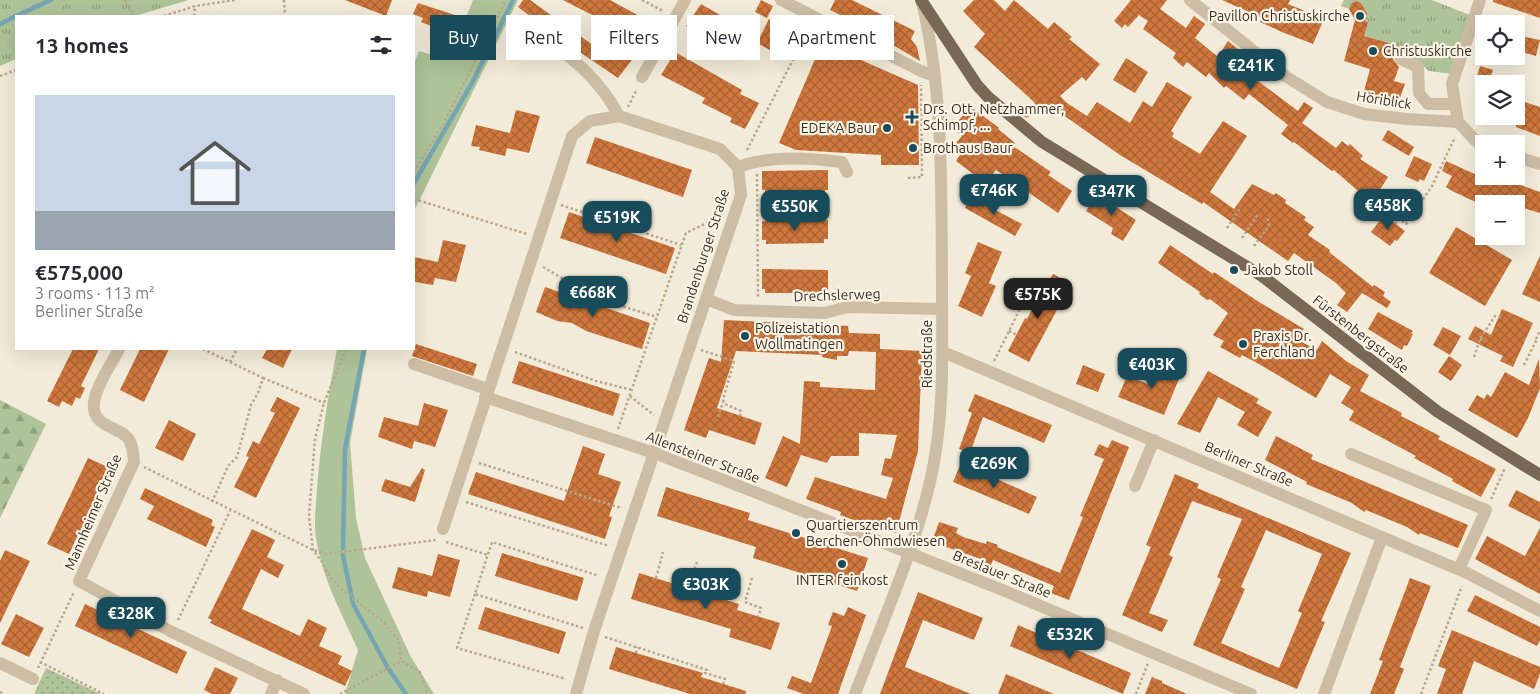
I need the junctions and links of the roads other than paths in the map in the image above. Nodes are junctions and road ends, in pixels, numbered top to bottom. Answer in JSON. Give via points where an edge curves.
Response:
{"nodes":[{"id":1,"x":685,"y":0,"type":"edge"},
{"id":2,"x":781,"y":0,"type":"edge"},
{"id":3,"x":1190,"y":0,"type":"edge"},
{"id":4,"x":1480,"y":0,"type":"edge"},
{"id":5,"x":922,"y":1,"type":"edge"},
{"id":6,"x":1401,"y":59,"type":"dead end"},
{"id":7,"x":572,"y":60,"type":"edge"},
{"id":8,"x":936,"y":76,"type":"junction"},
{"id":9,"x":642,"y":77,"type":"road end"},
{"id":10,"x":1455,"y":104,"type":"junction"},
{"id":11,"x":621,"y":117,"type":"junction"},
{"id":12,"x":1459,"y":123,"type":"junction"},
{"id":13,"x":1475,"y":140,"type":"edge"},
{"id":14,"x":1525,"y":160,"type":"edge"},
{"id":15,"x":1540,"y":164,"type":"edge"},
{"id":16,"x":738,"y":167,"type":"junction"},
{"id":17,"x":847,"y":172,"type":"dead end"},
{"id":18,"x":706,"y":299,"type":"junction"},
{"id":19,"x":942,"y":309,"type":"junction"},
{"id":20,"x":119,"y":350,"type":"edge"},
{"id":21,"x":942,"y":352,"type":"junction"},
{"id":22,"x":414,"y":364,"type":"dead end"},
{"id":23,"x":486,"y":393,"type":"junction"},
{"id":24,"x":1154,"y":440,"type":"junction"},
{"id":25,"x":654,"y":453,"type":"junction"},
{"id":26,"x":1351,"y":454,"type":"dead end"},
{"id":27,"x":1540,"y":475,"type":"edge"},
{"id":28,"x":1135,"y":486,"type":"dead end"},
{"id":29,"x":442,"y":529,"type":"dead end"},
{"id":30,"x":1382,"y":537,"type":"junction"},
{"id":31,"x":908,"y":552,"type":"junction"},
{"id":32,"x":1463,"y":571,"type":"junction"},
{"id":33,"x":1540,"y":611,"type":"edge"},
{"id":34,"x":0,"y":663,"type":"edge"},
{"id":35,"x":33,"y":679,"type":"road end"},
{"id":36,"x":277,"y":680,"type":"junction"},
{"id":37,"x":577,"y":688,"type":"edge"},
{"id":38,"x":271,"y":694,"type":"edge"},
{"id":39,"x":304,"y":694,"type":"edge"},
{"id":40,"x":855,"y":694,"type":"edge"},
{"id":41,"x":1251,"y":694,"type":"edge"},
{"id":42,"x":1324,"y":694,"type":"edge"}],
"edges":[{"from":1,"to":9,"type":"street"},
{"from":2,"to":8,"type":"street"},
{"from":3,"to":12,"type":"street","name":"Höriblick","via":[[1285,76],[1327,102],[1364,114]]},
{"from":4,"to":10,"type":"street","via":[[1452,84]]},
{"from":5,"to":8,"type":"street","name":"Riedstraße"},
{"from":5,"to":27,"type":"main road","name":"Fürstenbergstraße","via":[[977,85],[1042,142],[1262,276],[1438,412]]},
{"from":6,"to":10,"type":"street","via":[[1418,68],[1419,93],[1428,104]]},
{"from":7,"to":11,"type":"street","via":[[595,79]]},
{"from":8,"to":19,"type":"street","name":"Riedstraße"},
{"from":10,"to":12,"type":"street"},
{"from":11,"to":16,"type":"street","via":[[720,149]]},
{"from":11,"to":23,"type":"street","via":[[590,121],[572,136]]},
{"from":12,"to":13,"type":"street"},
{"from":14,"to":15,"type":"street"},
{"from":16,"to":17,"type":"street","via":[[757,160],[822,160],[842,162]]},
{"from":16,"to":18,"type":"street","name":"Brandenburger Straße","via":[[741,195]]},
{"from":18,"to":19,"type":"street","name":"Drechslerweg","via":[[734,310],[825,313],[846,307]]},
{"from":18,"to":25,"type":"street","name":"Brandenburger Straße"},
{"from":19,"to":21,"type":"street","name":"Riedstraße"},
{"from":20,"to":36,"type":"street","name":"Mannheimer Straße","via":[[94,405],[96,416],[103,424],[128,437],[134,462],[80,581],[172,632]]},
{"from":21,"to":24,"type":"street","name":"Berliner Straße"},
{"from":21,"to":31,"type":"street","name":"Riedstraße","via":[[943,386],[936,451]]},
{"from":22,"to":23,"type":"street","name":"Allensteiner Straße"},
{"from":23,"to":25,"type":"street","name":"Allensteiner Straße"},
{"from":23,"to":29,"type":"street"},
{"from":24,"to":28,"type":"street"},
{"from":24,"to":30,"type":"street","name":"Berliner Straße"},
{"from":25,"to":31,"type":"street","name":"Allensteiner Straße"},
{"from":25,"to":37,"type":"street","name":"Brandenburger Straße"},
{"from":26,"to":32,"type":"street","via":[[1486,510]]},
{"from":30,"to":32,"type":"street","name":"Berliner Straße"},
{"from":30,"to":42,"type":"street"},
{"from":31,"to":40,"type":"street","name":"Riedstraße"},
{"from":31,"to":41,"type":"street","name":"Breslauer Straße"},
{"from":32,"to":33,"type":"street","name":"Berliner Straße"},
{"from":34,"to":35,"type":"street"},
{"from":36,"to":38,"type":"street"},
{"from":36,"to":39,"type":"street","name":"Mannheimer Straße"}]}
